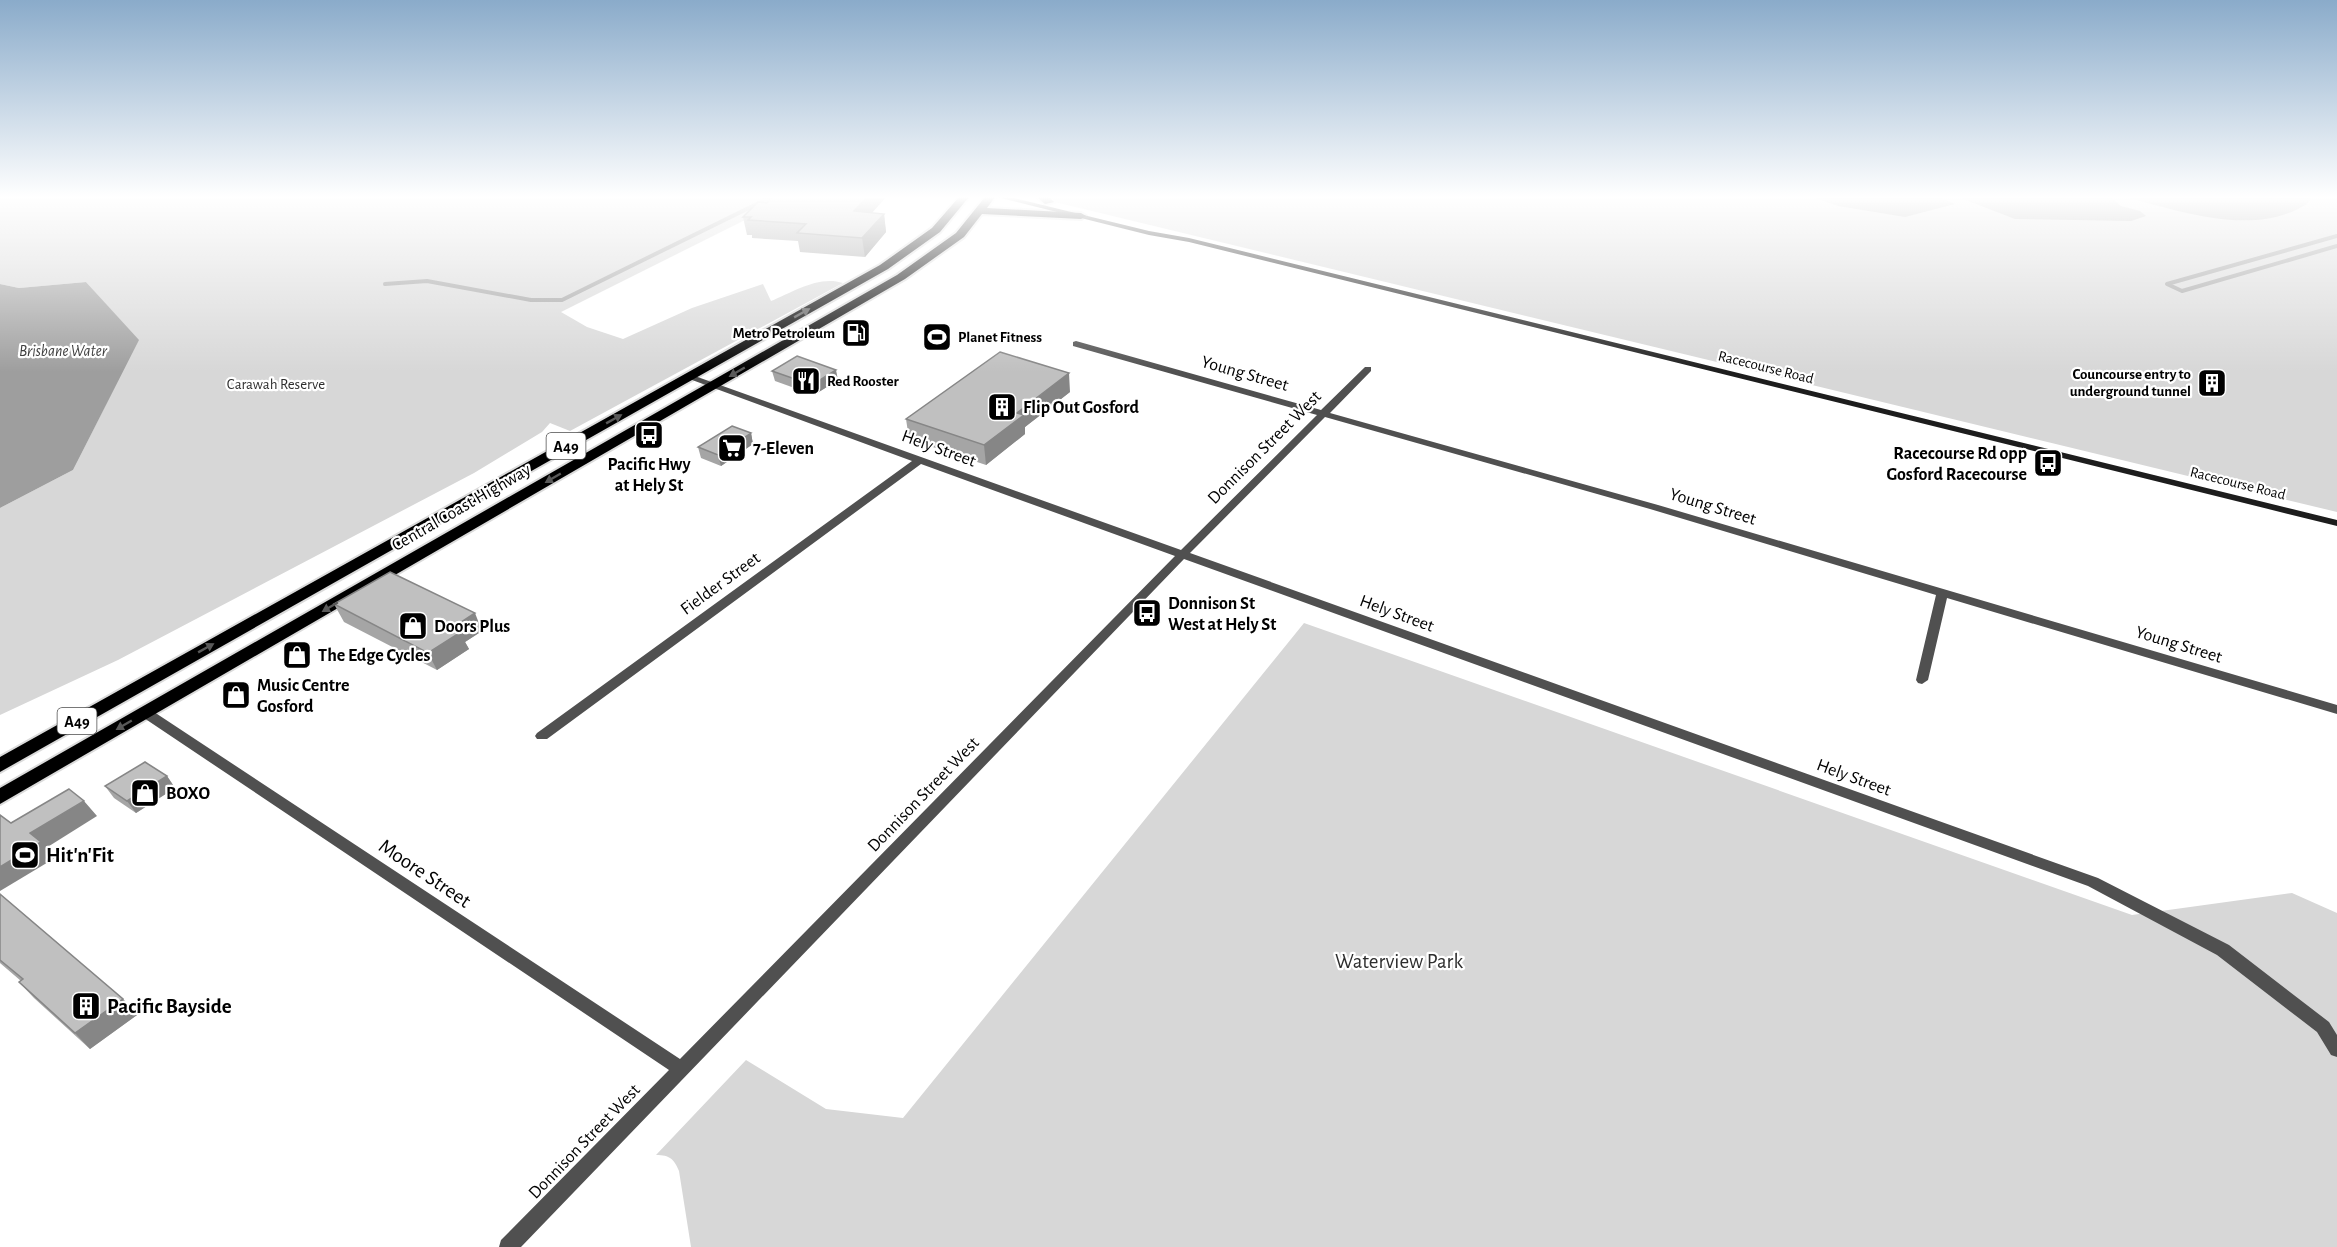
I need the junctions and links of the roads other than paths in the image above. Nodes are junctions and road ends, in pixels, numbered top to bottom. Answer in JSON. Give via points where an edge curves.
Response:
{"nodes":[{"id":1,"x":903,"y":255,"type":"edge"},
{"id":2,"x":935,"y":255,"type":"edge"},
{"id":3,"x":1251,"y":255,"type":"edge"},
{"id":4,"x":1076,"y":344,"type":"dead end"},
{"id":5,"x":1368,"y":369,"type":"dead end"},
{"id":6,"x":688,"y":377,"type":"junction"},
{"id":7,"x":713,"y":386,"type":"junction"},
{"id":8,"x":1325,"y":413,"type":"junction"},
{"id":9,"x":920,"y":460,"type":"junction"},
{"id":10,"x":2337,"y":523,"type":"edge"},
{"id":11,"x":1182,"y":555,"type":"junction"},
{"id":12,"x":1942,"y":593,"type":"junction"},
{"id":13,"x":154,"y":677,"type":"junction"},
{"id":14,"x":1922,"y":680,"type":"dead end"},
{"id":15,"x":2337,"y":710,"type":"edge"},
{"id":16,"x":146,"y":713,"type":"junction"},
{"id":17,"x":542,"y":736,"type":"dead end"},
{"id":18,"x":0,"y":757,"type":"edge"},
{"id":19,"x":0,"y":765,"type":"edge"},
{"id":20,"x":0,"y":797,"type":"edge"},
{"id":21,"x":2337,"y":1050,"type":"edge"},
{"id":22,"x":681,"y":1070,"type":"junction"},
{"id":23,"x":508,"y":1247,"type":"edge"}],
"edges":[{"from":6,"to":1,"type":"highway","name":"Central Coast Highway","number":"A49","one_way":true},
{"from":2,"to":7,"type":"highway","name":"Central Coast Highway","number":"A49","one_way":true},
{"from":3,"to":10,"type":"main road","name":"Racecourse Road"},
{"from":4,"to":8,"type":"street","name":"Young Street"},
{"from":5,"to":8,"type":"street","name":"Donnison Street West"},
{"from":6,"to":7,"type":"street","name":"Hely Street"},
{"from":13,"to":6,"type":"highway","name":"Central Coast Highway","number":"A49","one_way":true},
{"from":7,"to":9,"type":"street","name":"Hely Street"},
{"from":7,"to":16,"type":"highway","name":"Central Coast Highway","number":"A49","one_way":true},
{"from":8,"to":11,"type":"street","name":"Donnison Street West"},
{"from":8,"to":12,"type":"street","name":"Young Street"},
{"from":9,"to":11,"type":"street","name":"Hely Street"},
{"from":9,"to":17,"type":"street","name":"Fielder Street"},
{"from":11,"to":21,"type":"street","name":"Hely Street","via":[[2093,882],[2223,950],[2322,1028]]},
{"from":11,"to":22,"type":"street","name":"Donnison Street West"},
{"from":12,"to":14,"type":"street"},
{"from":12,"to":15,"type":"street","name":"Young Street"},
{"from":13,"to":18,"type":"highway"},
{"from":13,"to":19,"type":"highway","name":"Central Coast Highway","number":"A49"},
{"from":16,"to":20,"type":"highway","name":"Central Coast Highway","number":"A49","one_way":true},
{"from":16,"to":22,"type":"street","name":"Moore Street"},
{"from":22,"to":23,"type":"street","name":"Donnison Street West"}]}
